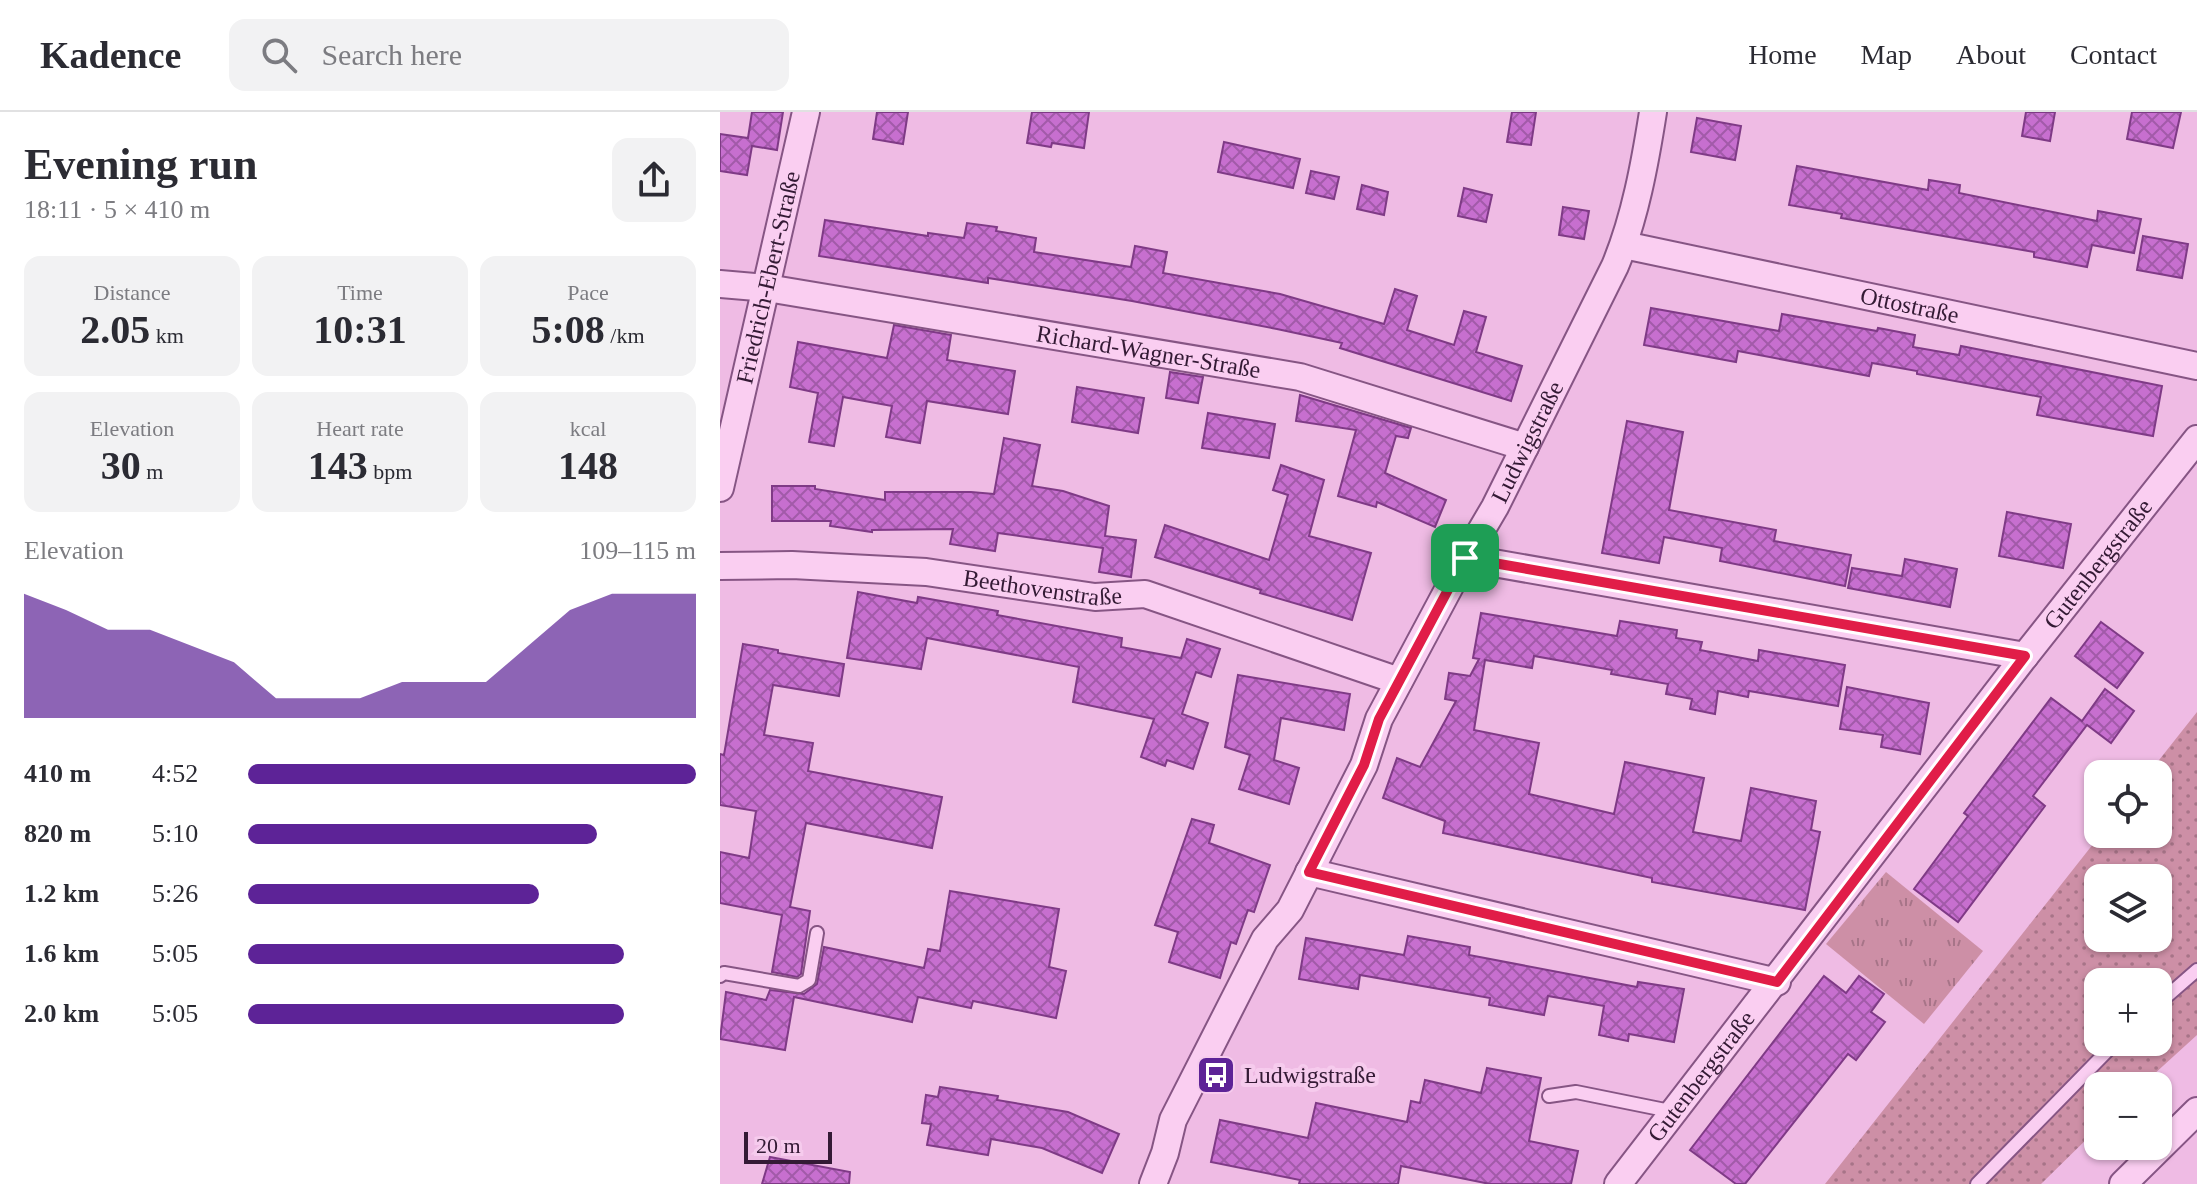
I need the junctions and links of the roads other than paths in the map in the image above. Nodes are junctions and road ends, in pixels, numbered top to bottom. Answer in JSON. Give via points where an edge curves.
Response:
{"nodes":[{"id":1,"x":806,"y":112,"type":"edge"},
{"id":2,"x":1653,"y":112,"type":"edge"},
{"id":3,"x":1624,"y":245,"type":"junction"},
{"id":4,"x":720,"y":284,"type":"edge"},
{"id":5,"x":767,"y":288,"type":"junction"},
{"id":6,"x":2197,"y":366,"type":"edge"},
{"id":7,"x":2197,"y":439,"type":"edge"},
{"id":8,"x":1525,"y":447,"type":"junction"},
{"id":9,"x":720,"y":488,"type":"edge"},
{"id":10,"x":1465,"y":558,"type":"junction"},
{"id":11,"x":720,"y":566,"type":"edge"},
{"id":12,"x":2025,"y":656,"type":"junction"},
{"id":13,"x":1399,"y":681,"type":"junction"},
{"id":14,"x":1309,"y":872,"type":"junction"},
{"id":15,"x":817,"y":933,"type":"dead end"},
{"id":16,"x":2197,"y":970,"type":"edge"},
{"id":17,"x":720,"y":976,"type":"edge"},
{"id":18,"x":1777,"y":982,"type":"junction"},
{"id":19,"x":2172,"y":992,"type":"edge"},
{"id":20,"x":2102,"y":1056,"type":"edge"},
{"id":21,"x":1549,"y":1096,"type":"dead end"},
{"id":22,"x":2197,"y":1111,"type":"edge"},
{"id":23,"x":1675,"y":1112,"type":"junction"},
{"id":24,"x":1153,"y":1184,"type":"edge"},
{"id":25,"x":1618,"y":1184,"type":"edge"},
{"id":26,"x":1977,"y":1184,"type":"edge"},
{"id":27,"x":2123,"y":1184,"type":"edge"}],
"edges":[{"from":1,"to":5,"type":"street","name":"Friedrich-Ebert-Straße"},
{"from":2,"to":3,"type":"street","name":"Ludwigstraße"},
{"from":3,"to":6,"type":"street","name":"Ottostraße"},
{"from":3,"to":8,"type":"street","name":"Ludwigstraße"},
{"from":4,"to":5,"type":"street","name":"Richard-Wagner-Straße"},
{"from":5,"to":8,"type":"street","name":"Richard-Wagner-Straße","via":[[1300,377]]},
{"from":5,"to":9,"type":"street","name":"Friedrich-Ebert-Straße"},
{"from":7,"to":12,"type":"street","name":"Gutenbergstraße"},
{"from":8,"to":10,"type":"street","name":"Ludwigstraße"},
{"from":10,"to":12,"type":"street"},
{"from":10,"to":13,"type":"street","name":"Ludwigstraße"},
{"from":11,"to":13,"type":"street","name":"Beethovenstraße","via":[[926,572],[1095,597],[1145,594]]},
{"from":12,"to":18,"type":"street","name":"Gutenbergstraße"},
{"from":13,"to":14,"type":"street","name":"Ludwigstraße","via":[[1364,765]]},
{"from":14,"to":18,"type":"street"},
{"from":14,"to":24,"type":"street","name":"Ludwigstraße","via":[[1290,910],[1265,939],[1173,1120]]},
{"from":15,"to":17,"type":"lane","via":[[805,984]]},
{"from":16,"to":19,"type":"lane"},
{"from":18,"to":23,"type":"street","name":"Gutenbergstraße"},
{"from":20,"to":26,"type":"lane"},
{"from":21,"to":23,"type":"lane","via":[[1576,1092]]},
{"from":22,"to":27,"type":"street"},
{"from":23,"to":25,"type":"street","name":"Gutenbergstraße"}]}
